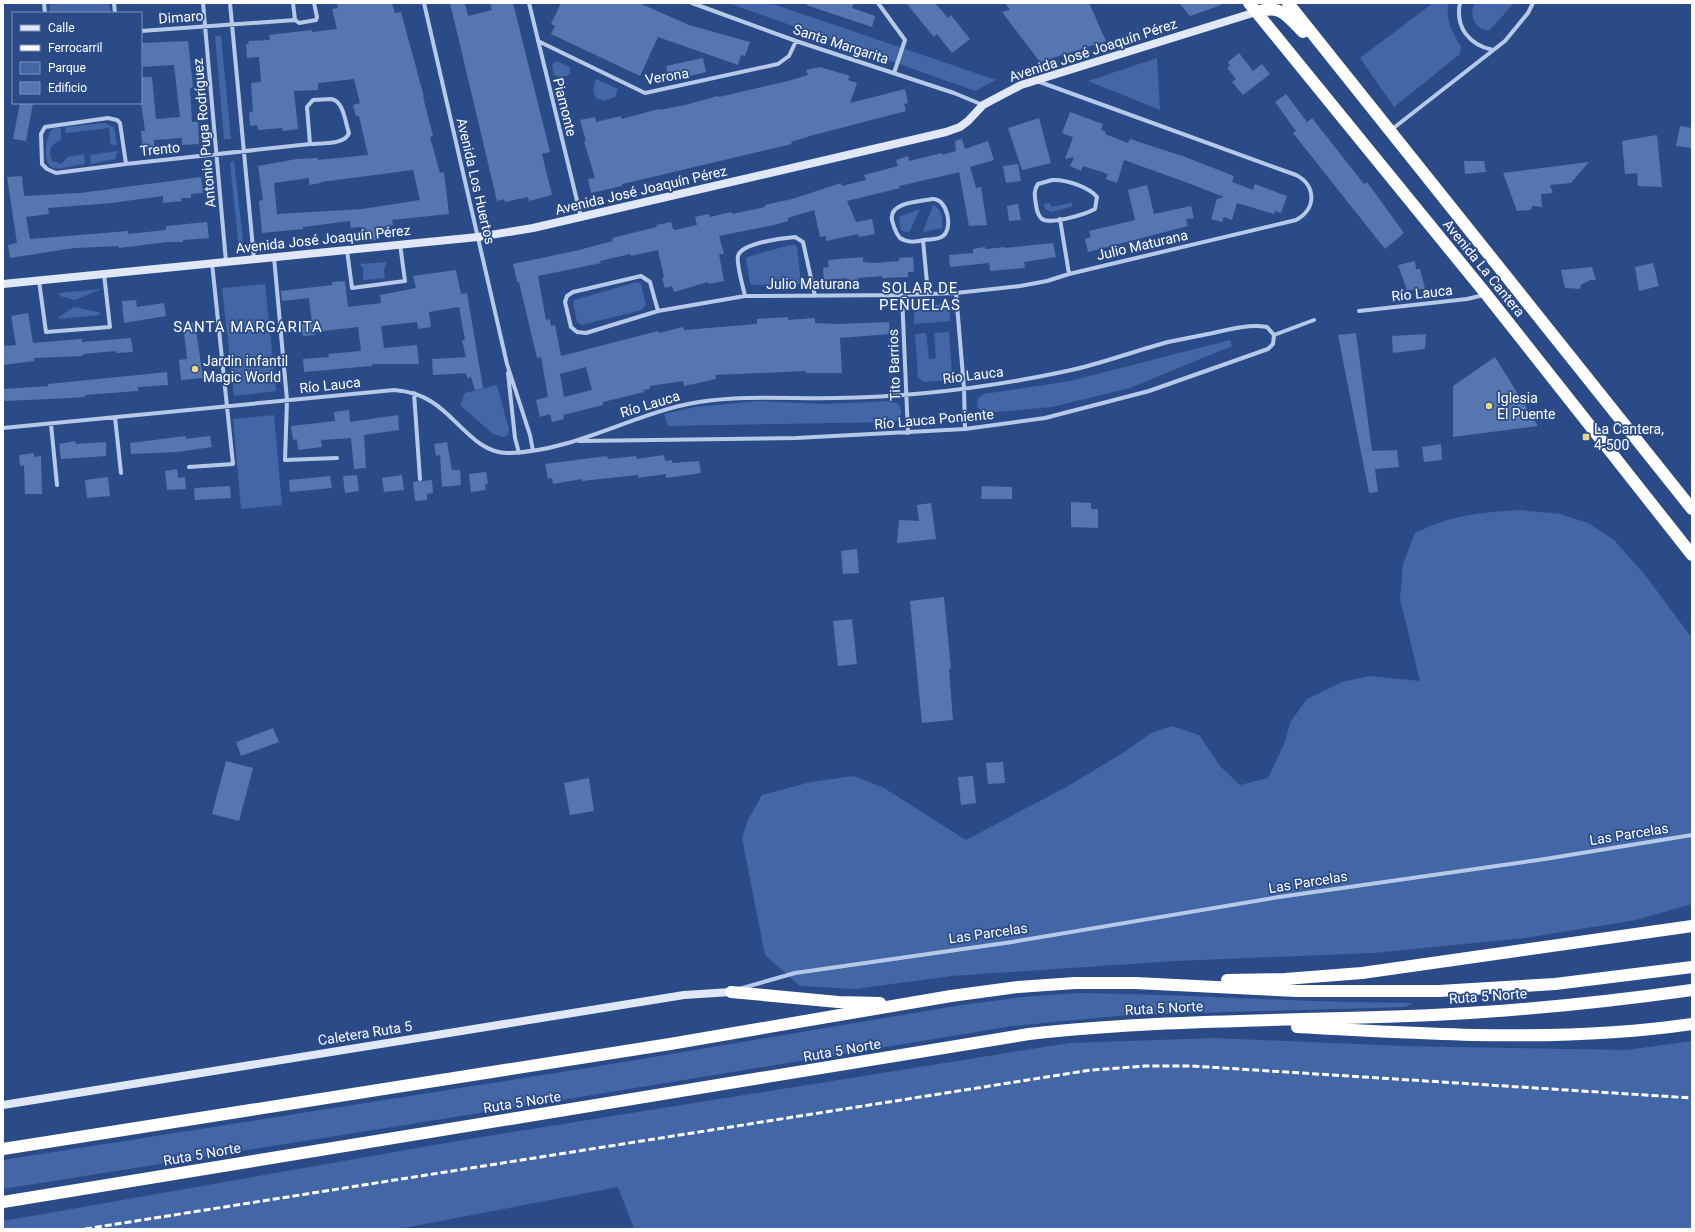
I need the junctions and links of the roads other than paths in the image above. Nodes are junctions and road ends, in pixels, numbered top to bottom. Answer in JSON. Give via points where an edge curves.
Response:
{"nodes":[{"id":1,"x":203,"y":3,"type":"edge"},
{"id":2,"x":230,"y":3,"type":"edge"},
{"id":3,"x":293,"y":3,"type":"edge"},
{"id":4,"x":314,"y":3,"type":"edge"},
{"id":5,"x":424,"y":3,"type":"edge"},
{"id":6,"x":529,"y":3,"type":"edge"},
{"id":7,"x":692,"y":3,"type":"edge"},
{"id":8,"x":878,"y":3,"type":"edge"},
{"id":9,"x":1288,"y":3,"type":"edge"},
{"id":10,"x":1460,"y":3,"type":"edge"},
{"id":11,"x":1533,"y":3,"type":"edge"},
{"id":12,"x":1252,"y":8,"type":"edge"},
{"id":13,"x":295,"y":20,"type":"junction"},
{"id":14,"x":232,"y":24,"type":"junction"},
{"id":15,"x":205,"y":26,"type":"junction"},
{"id":16,"x":142,"y":31,"type":"edge"},
{"id":17,"x":538,"y":40,"type":"junction"},
{"id":18,"x":796,"y":41,"type":"junction"},
{"id":19,"x":1493,"y":50,"type":"junction"},
{"id":20,"x":1329,"y":55,"type":"junction"},
{"id":21,"x":894,"y":73,"type":"junction"},
{"id":22,"x":1034,"y":80,"type":"junction"},
{"id":23,"x":983,"y":105,"type":"junction"},
{"id":24,"x":1390,"y":131,"type":"junction"},
{"id":25,"x":310,"y":144,"type":"junction"},
{"id":26,"x":244,"y":151,"type":"junction"},
{"id":27,"x":217,"y":154,"type":"junction"},
{"id":28,"x":126,"y":164,"type":"junction"},
{"id":29,"x":581,"y":217,"type":"junction"},
{"id":30,"x":1060,"y":219,"type":"junction"},
{"id":31,"x":478,"y":237,"type":"junction"},
{"id":32,"x":923,"y":240,"type":"junction"},
{"id":33,"x":400,"y":244,"type":"junction"},
{"id":34,"x":347,"y":250,"type":"junction"},
{"id":35,"x":274,"y":257,"type":"junction"},
{"id":36,"x":254,"y":259,"type":"junction"},
{"id":37,"x":226,"y":262,"type":"junction"},
{"id":38,"x":212,"y":263,"type":"junction"},
{"id":39,"x":104,"y":274,"type":"junction"},
{"id":40,"x":1069,"y":274,"type":"junction"},
{"id":41,"x":39,"y":280,"type":"junction"},
{"id":42,"x":3,"y":284,"type":"edge"},
{"id":43,"x":956,"y":293,"type":"junction"},
{"id":44,"x":928,"y":294,"type":"junction"},
{"id":45,"x":1486,"y":294,"type":"junction"},
{"id":46,"x":902,"y":295,"type":"junction"},
{"id":47,"x":745,"y":296,"type":"junction"},
{"id":48,"x":815,"y":296,"type":"junction"},
{"id":49,"x":658,"y":311,"type":"junction"},
{"id":50,"x":1360,"y":311,"type":"dead end"},
{"id":51,"x":1314,"y":320,"type":"dead end"},
{"id":52,"x":1274,"y":335,"type":"junction"},
{"id":53,"x":507,"y":364,"type":"junction"},
{"id":54,"x":964,"y":388,"type":"junction"},
{"id":55,"x":414,"y":393,"type":"junction"},
{"id":56,"x":906,"y":394,"type":"junction"},
{"id":57,"x":287,"y":400,"type":"junction"},
{"id":58,"x":226,"y":406,"type":"junction"},
{"id":59,"x":115,"y":417,"type":"junction"},
{"id":60,"x":50,"y":424,"type":"junction"},
{"id":61,"x":3,"y":428,"type":"edge"},
{"id":62,"x":965,"y":430,"type":"junction"},
{"id":63,"x":908,"y":433,"type":"junction"},
{"id":64,"x":575,"y":441,"type":"junction"},
{"id":65,"x":533,"y":451,"type":"junction"},
{"id":66,"x":519,"y":453,"type":"junction"},
{"id":67,"x":337,"y":458,"type":"dead end"},
{"id":68,"x":189,"y":467,"type":"dead end"},
{"id":69,"x":121,"y":473,"type":"dead end"},
{"id":70,"x":420,"y":479,"type":"dead end"},
{"id":71,"x":58,"y":485,"type":"dead end"},
{"id":72,"x":1692,"y":508,"type":"edge"},
{"id":73,"x":1692,"y":555,"type":"edge"},
{"id":74,"x":1692,"y":835,"type":"edge"},
{"id":75,"x":1692,"y":926,"type":"edge"},
{"id":76,"x":1692,"y":967,"type":"edge"},
{"id":77,"x":1135,"y":983,"type":"junction"},
{"id":78,"x":1692,"y":990,"type":"edge"},
{"id":79,"x":731,"y":992,"type":"junction"},
{"id":80,"x":925,"y":1001,"type":"junction"},
{"id":81,"x":1202,"y":1021,"type":"junction"},
{"id":82,"x":1692,"y":1024,"type":"edge"},
{"id":83,"x":3,"y":1105,"type":"edge"},
{"id":84,"x":3,"y":1149,"type":"edge"},
{"id":85,"x":3,"y":1202,"type":"edge"}],
"edges":[{"from":1,"to":15,"type":"street","name":"Antonio Puga Rodríguez"},
{"from":2,"to":14,"type":"street"},
{"from":3,"to":13,"type":"street"},
{"from":4,"to":13,"type":"street","name":"Dimaro","via":[[316,20],[299,23]]},
{"from":5,"to":31,"type":"street","name":"Avenida Los Huertos"},
{"from":6,"to":17,"type":"street","name":"Piamonte"},
{"from":7,"to":18,"type":"street","name":"Santa Margarita"},
{"from":8,"to":21,"type":"street","via":[[905,40]]},
{"from":9,"to":20,"type":"highway","name":"Avenida La Cantera"},
{"from":10,"to":19,"type":"street","via":[[1459,19],[1465,33],[1477,44]]},
{"from":11,"to":19,"type":"street","via":[[1517,28]]},
{"from":12,"to":20,"type":"highway","via":[[1274,8],[1284,13]]},
{"from":12,"to":22,"type":"main road","name":"Avenida José Joaquín Pérez"},
{"from":12,"to":45,"type":"highway","name":"Avenida La Cantera"},
{"from":13,"to":14,"type":"street","name":"Dimaro"},
{"from":14,"to":15,"type":"street","name":"Dimaro"},
{"from":14,"to":26,"type":"street"},
{"from":15,"to":16,"type":"street","name":"Dimaro"},
{"from":15,"to":27,"type":"street","name":"Antonio Puga Rodríguez"},
{"from":17,"to":18,"type":"street","name":"Verona","via":[[645,93],[778,64],[789,56]]},
{"from":17,"to":29,"type":"street","name":"Piamonte"},
{"from":18,"to":21,"type":"street","name":"Santa Margarita"},
{"from":19,"to":24,"type":"street"},
{"from":20,"to":24,"type":"highway","name":"Avenida La Cantera"},
{"from":21,"to":23,"type":"street","name":"Santa Margarita"},
{"from":22,"to":23,"type":"main road","name":"Avenida José Joaquín Pérez","via":[[1007,90]]},
{"from":22,"to":40,"type":"street","name":"Julio Maturana","via":[[1296,175],[1307,183],[1312,196],[1309,208],[1296,220]]},
{"from":23,"to":29,"type":"main road","name":"Avenida José Joaquín Pérez","via":[[968,122],[946,132]]},
{"from":24,"to":72,"type":"highway","name":"Avenida La Cantera"},
{"from":25,"to":25,"type":"street","via":[[341,141],[348,136],[337,100],[313,100],[308,104],[306,110]]},
{"from":25,"to":26,"type":"street","name":"Trento"},
{"from":26,"to":27,"type":"street","name":"Trento"},
{"from":26,"to":36,"type":"street"},
{"from":27,"to":28,"type":"street","name":"Trento"},
{"from":27,"to":37,"type":"street","name":"Antonio Puga Rodríguez"},
{"from":28,"to":28,"type":"street","name":"Trento","via":[[51,172],[42,164],[41,134],[48,125],[113,118],[121,126]]},
{"from":29,"to":31,"type":"main road","name":"Avenida José Joaquín Pérez"},
{"from":30,"to":30,"type":"street","via":[[1095,209],[1097,197],[1093,192],[1058,180],[1038,184],[1034,194],[1038,214],[1046,221]]},
{"from":30,"to":40,"type":"street"},
{"from":31,"to":33,"type":"main road","name":"Avenida José Joaquín Pérez"},
{"from":31,"to":53,"type":"street","name":"Avenida Los Huertos"},
{"from":32,"to":32,"type":"street","via":[[909,242],[900,238],[894,229],[894,210],[899,206],[932,199],[939,200],[944,204],[948,229],[939,238]]},
{"from":32,"to":44,"type":"street"},
{"from":33,"to":34,"type":"main road","name":"Avenida José Joaquín Pérez"},
{"from":33,"to":34,"type":"street","via":[[405,281],[352,288]]},
{"from":34,"to":35,"type":"main road","name":"Avenida José Joaquín Pérez"},
{"from":35,"to":36,"type":"main road","name":"Avenida José Joaquín Pérez"},
{"from":35,"to":57,"type":"street"},
{"from":36,"to":37,"type":"main road","name":"Avenida José Joaquín Pérez"},
{"from":37,"to":38,"type":"main road","name":"Avenida José Joaquín Pérez"},
{"from":38,"to":39,"type":"main road","name":"Avenida José Joaquín Pérez"},
{"from":38,"to":58,"type":"street"},
{"from":39,"to":41,"type":"main road","name":"Avenida José Joaquín Pérez"},
{"from":39,"to":41,"type":"street","via":[[110,327],[46,332]]},
{"from":40,"to":43,"type":"street","name":"Julio Maturana","via":[[1027,285]]},
{"from":41,"to":42,"type":"main road","name":"Avenida José Joaquín Pérez"},
{"from":43,"to":44,"type":"street","name":"Julio Maturana"},
{"from":43,"to":54,"type":"street"},
{"from":44,"to":46,"type":"street","name":"Julio Maturana"},
{"from":45,"to":50,"type":"street","name":"Río Lauca","via":[[1467,299]]},
{"from":45,"to":73,"type":"highway","name":"Avenida La Cantera"},
{"from":46,"to":48,"type":"street","name":"Julio Maturana"},
{"from":46,"to":56,"type":"street","name":"Tito Barrios"},
{"from":47,"to":48,"type":"street","name":"Julio Maturana"},
{"from":47,"to":48,"type":"street","via":[[738,257],[742,249],[795,236],[803,242]]},
{"from":47,"to":49,"type":"street","name":"Julio Maturana"},
{"from":49,"to":49,"type":"street","name":"Julio Maturana","via":[[581,333],[571,327],[565,302],[567,296],[573,292],[641,276],[650,282]]},
{"from":51,"to":52,"type":"street"},
{"from":52,"to":54,"type":"street","name":"Río Lauca","via":[[1267,327],[1260,325],[1236,328],[1168,342],[1069,371]]},
{"from":52,"to":62,"type":"street","name":"Río Lauca Poniente","via":[[1273,344],[1268,349],[1149,390],[1045,418]]},
{"from":53,"to":65,"type":"street","name":"Avenida Los Huertos"},
{"from":53,"to":66,"type":"street","name":"Avenida Los Huertos"},
{"from":54,"to":56,"type":"street","name":"Río Lauca"},
{"from":54,"to":62,"type":"street"},
{"from":55,"to":57,"type":"street","name":"Río Lauca","via":[[394,390]]},
{"from":55,"to":66,"type":"street","name":"Río Lauca","via":[[434,403],[494,452]]},
{"from":55,"to":70,"type":"street"},
{"from":56,"to":63,"type":"street","name":"Tito Barrios"},
{"from":56,"to":64,"type":"street","name":"Río Lauca","via":[[836,398],[734,397],[664,409]]},
{"from":57,"to":58,"type":"street","name":"Río Lauca"},
{"from":57,"to":67,"type":"street","via":[[285,460]]},
{"from":58,"to":59,"type":"street","name":"Río Lauca"},
{"from":58,"to":68,"type":"street","via":[[233,464]]},
{"from":59,"to":60,"type":"street","name":"Río Lauca"},
{"from":59,"to":69,"type":"street"},
{"from":60,"to":61,"type":"street","name":"Río Lauca"},
{"from":60,"to":71,"type":"street"},
{"from":62,"to":63,"type":"street","name":"Río Lauca Poniente"},
{"from":63,"to":64,"type":"street","name":"Río Lauca Poniente","via":[[796,438]]},
{"from":64,"to":65,"type":"street","name":"Río Lauca"},
{"from":65,"to":66,"type":"street","name":"Río Lauca"},
{"from":74,"to":79,"type":"street","name":"Las Parcelas","via":[[1545,859],[1362,884],[1012,942],[794,973]]},
{"from":75,"to":77,"type":"highway","via":[[1341,975]]},
{"from":76,"to":77,"type":"highway","name":"Ruta 5 Norte","via":[[1555,984],[1418,992],[1297,991]]},
{"from":77,"to":80,"type":"highway","name":"Ruta 5 Norte","via":[[1049,984],[975,992]]},
{"from":78,"to":81,"type":"highway","name":"Ruta 5 Norte","via":[[1610,1001],[1500,1011]]},
{"from":79,"to":80,"type":"highway","via":[[838,1002]]},
{"from":79,"to":83,"type":"main road","name":"Caletera Ruta 5","via":[[684,995]]},
{"from":80,"to":84,"type":"highway","name":"Ruta 5 Norte","via":[[670,1044]]},
{"from":81,"to":82,"type":"highway","via":[[1397,1032],[1532,1036],[1615,1033]]},
{"from":81,"to":85,"type":"highway","name":"Ruta 5 Norte","via":[[1107,1026],[1005,1038]]}]}
